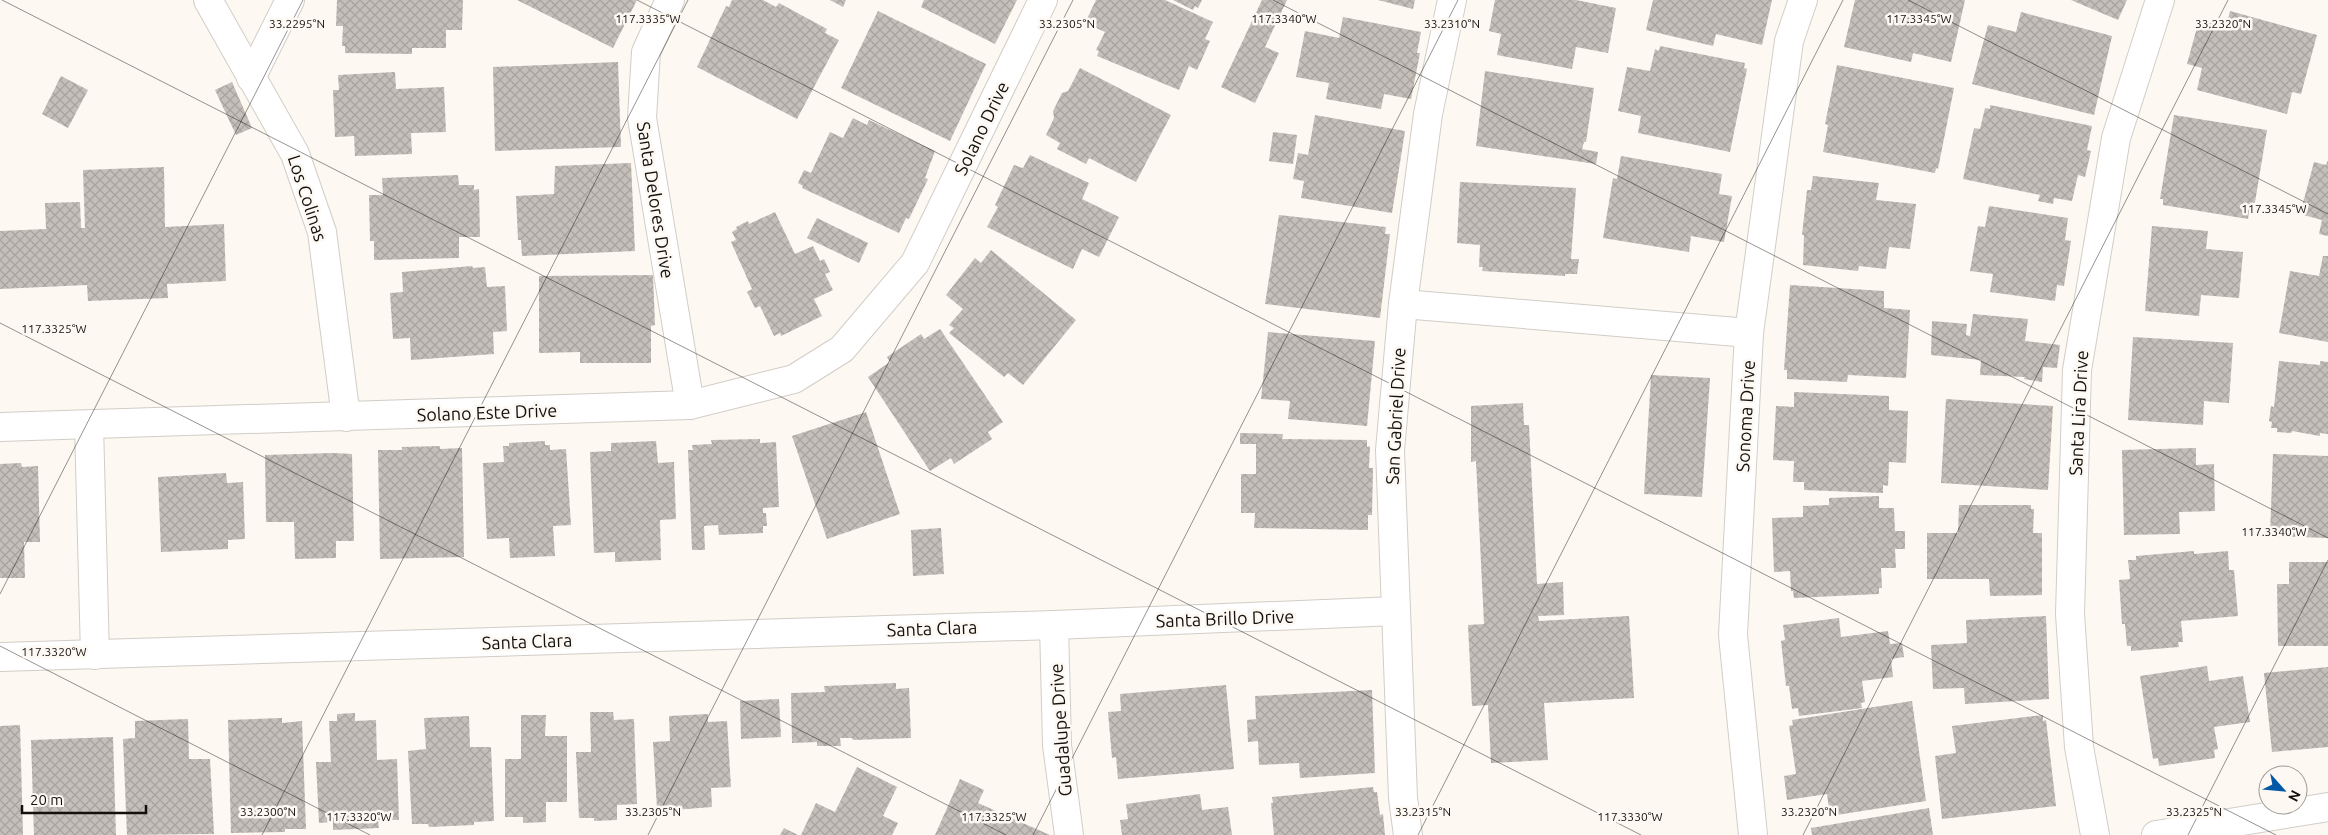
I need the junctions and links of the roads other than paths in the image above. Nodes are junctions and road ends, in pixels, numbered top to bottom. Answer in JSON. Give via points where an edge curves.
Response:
{"nodes":[{"id":1,"x":208,"y":0,"type":"edge"},
{"id":2,"x":290,"y":0,"type":"edge"},
{"id":3,"x":670,"y":0,"type":"edge"},
{"id":4,"x":1043,"y":0,"type":"edge"},
{"id":5,"x":1452,"y":0,"type":"edge"},
{"id":6,"x":1803,"y":0,"type":"edge"},
{"id":7,"x":2160,"y":0,"type":"edge"},
{"id":8,"x":251,"y":78,"type":"junction"},
{"id":9,"x":919,"y":256,"type":"joint"},
{"id":10,"x":1403,"y":304,"type":"junction"},
{"id":11,"x":1749,"y":333,"type":"junction"},
{"id":12,"x":690,"y":405,"type":"junction"},
{"id":13,"x":346,"y":417,"type":"junction"},
{"id":14,"x":89,"y":424,"type":"junction"},
{"id":15,"x":0,"y":427,"type":"edge"},
{"id":16,"x":1396,"y":611,"type":"junction"},
{"id":17,"x":1054,"y":624,"type":"junction"},
{"id":18,"x":95,"y":655,"type":"junction"},
{"id":19,"x":0,"y":658,"type":"edge"},
{"id":20,"x":2328,"y":807,"type":"edge"},
{"id":21,"x":1069,"y":835,"type":"edge"},
{"id":22,"x":1408,"y":835,"type":"edge"},
{"id":23,"x":1753,"y":835,"type":"edge"},
{"id":24,"x":2095,"y":835,"type":"edge"},
{"id":25,"x":2156,"y":835,"type":"edge"}],
"edges":[{"from":1,"to":8,"type":"lane","name":"Los Colinas"},
{"from":2,"to":8,"type":"lane"},
{"from":3,"to":12,"type":"lane","name":"Santa Delores Drive","via":[[646,52],[642,118]]},
{"from":4,"to":9,"type":"lane","name":"Solano Drive"},
{"from":5,"to":10,"type":"lane","name":"San Gabriel Drive","via":[[1428,114]]},
{"from":6,"to":11,"type":"lane","name":"Sonoma Drive","via":[[1789,41]]},
{"from":7,"to":24,"type":"lane","name":"Santa Lira Drive","via":[[2116,138],[2077,370],[2070,614],[2079,747]]},
{"from":8,"to":13,"type":"lane","name":"Los Colinas","via":[[294,154],[322,232]]},
{"from":9,"to":12,"type":"lane","name":"Solano Este Drive","via":[[842,349],[794,379]]},
{"from":10,"to":11,"type":"lane"},
{"from":10,"to":16,"type":"lane","name":"San Gabriel Drive","via":[[1390,450]]},
{"from":11,"to":23,"type":"lane","name":"Sonoma Drive","via":[[1733,635]]},
{"from":12,"to":13,"type":"lane","name":"Solano Este Drive"},
{"from":13,"to":14,"type":"lane","name":"Solano Este Drive"},
{"from":14,"to":15,"type":"lane","name":"Solano Este Drive"},
{"from":14,"to":18,"type":"lane"},
{"from":16,"to":17,"type":"lane","name":"Santa Brillo Drive"},
{"from":16,"to":22,"type":"lane","name":"San Gabriel Drive","via":[[1403,798]]},
{"from":17,"to":18,"type":"lane","name":"Santa Clara"},
{"from":17,"to":21,"type":"lane","name":"Guadalupe Drive","via":[[1057,745]]},
{"from":18,"to":19,"type":"lane","name":"Santa Clara"},
{"from":20,"to":25,"type":"lane"}]}
